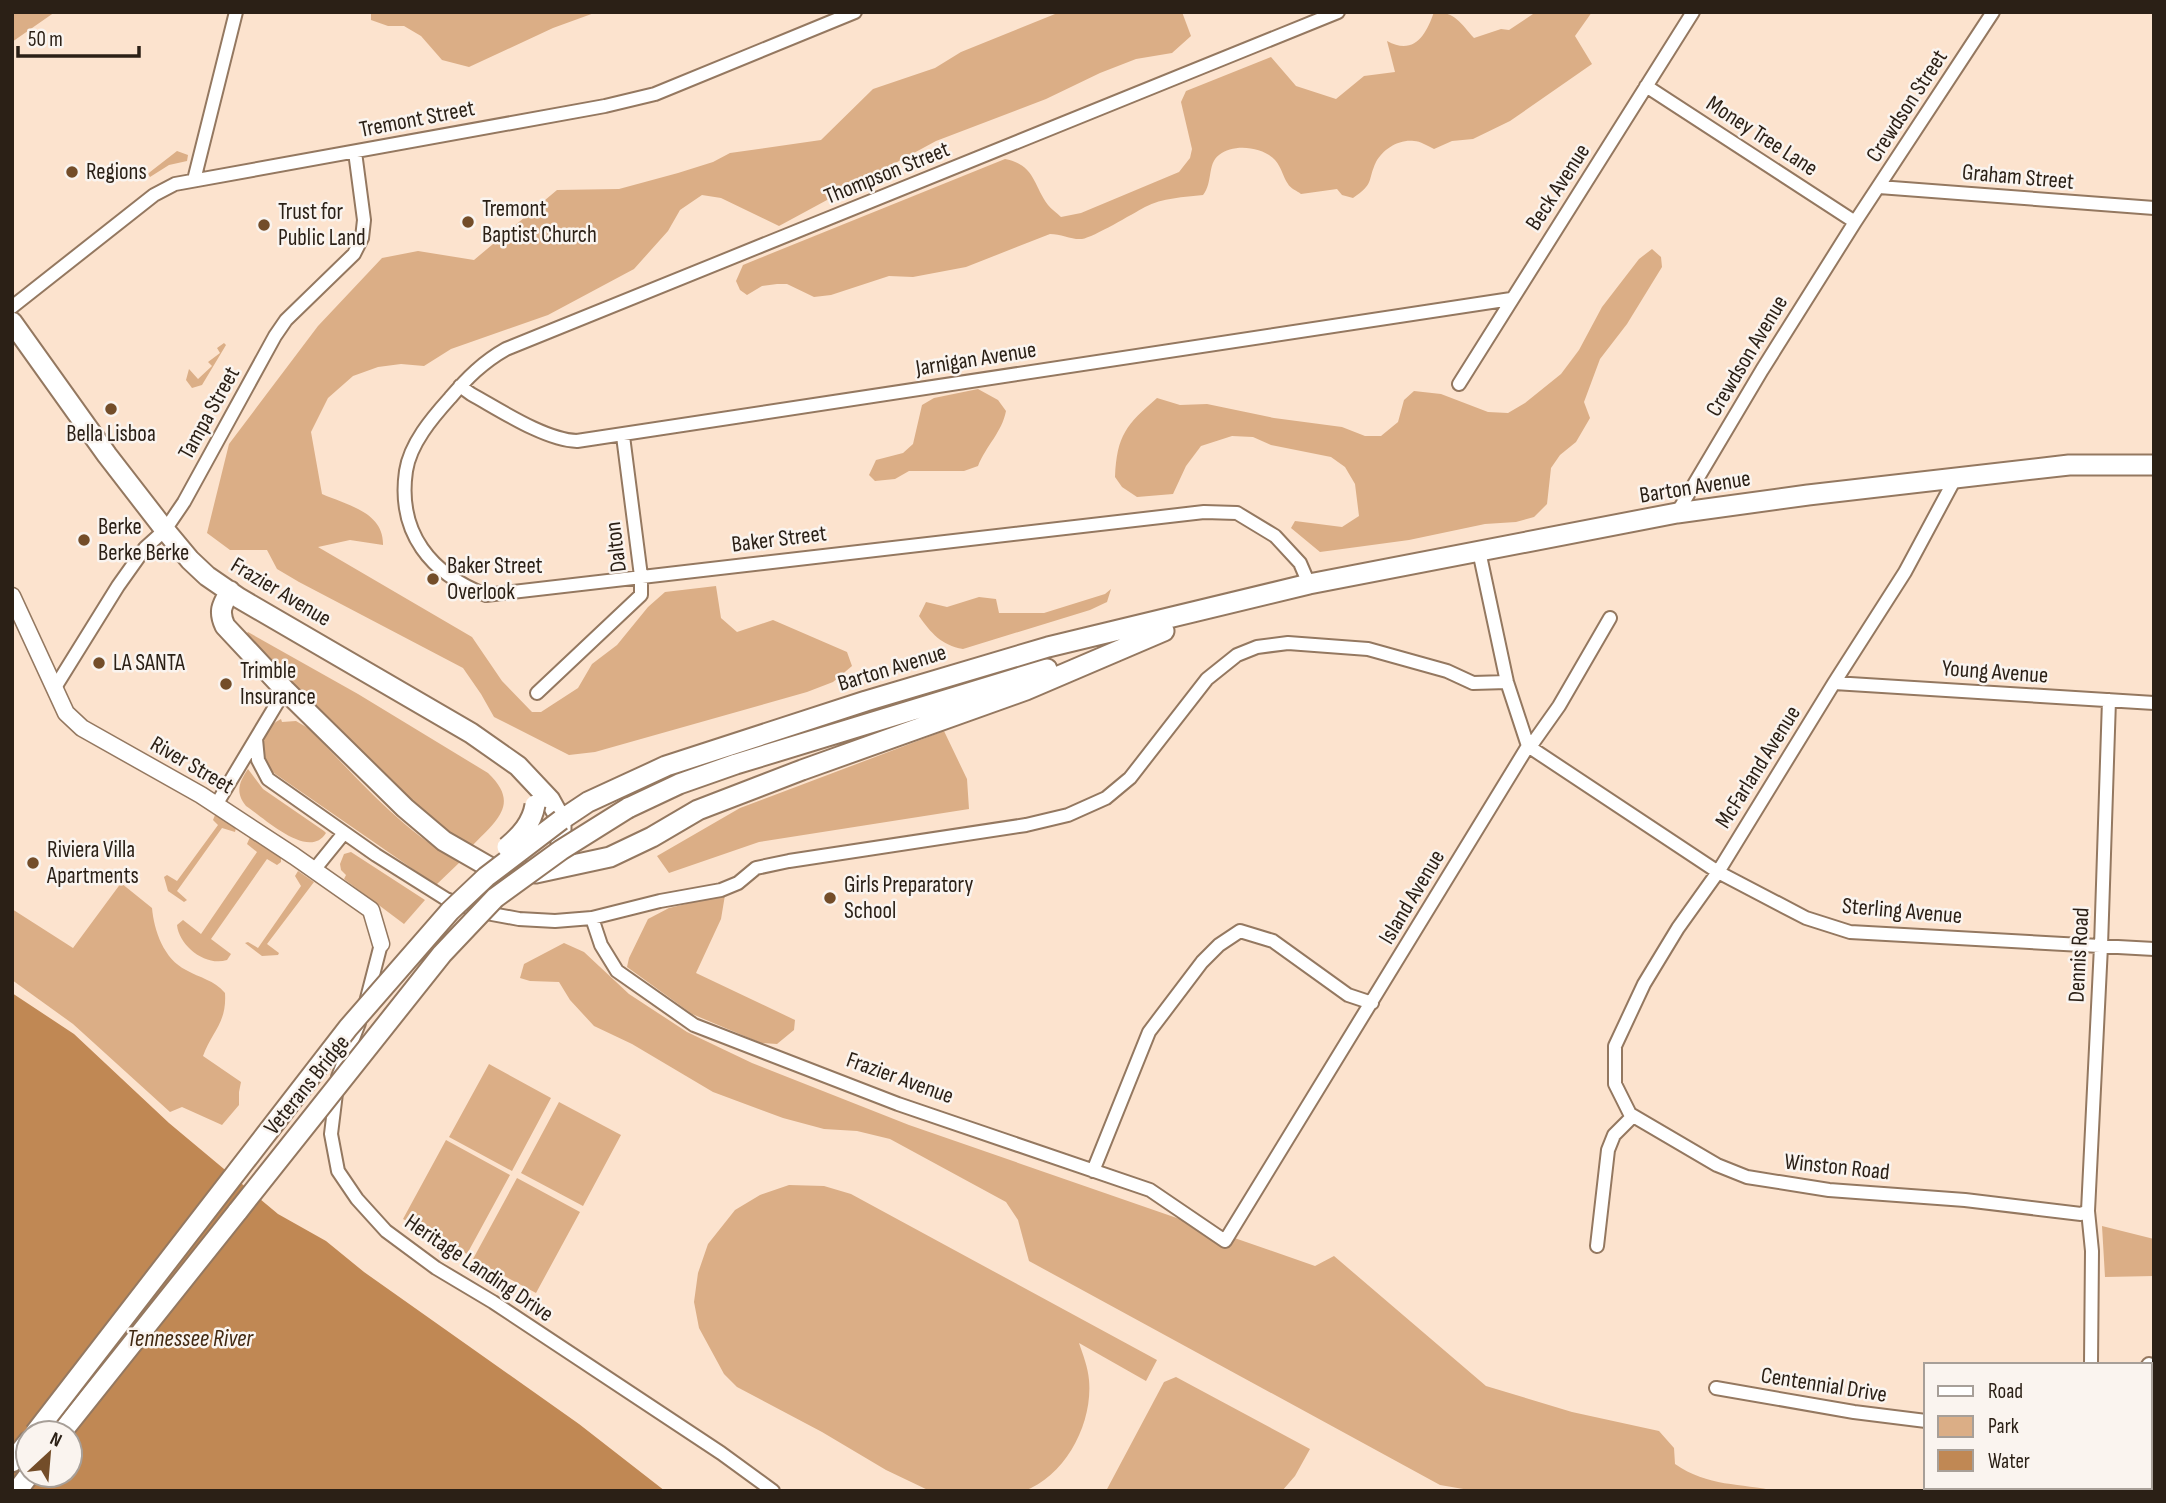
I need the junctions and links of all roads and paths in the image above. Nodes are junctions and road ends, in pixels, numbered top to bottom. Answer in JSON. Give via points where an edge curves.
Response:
{"nodes":[{"id":1,"x":236,"y":12,"type":"edge"},
{"id":2,"x":855,"y":12,"type":"edge"},
{"id":3,"x":1338,"y":12,"type":"edge"},
{"id":4,"x":1693,"y":12,"type":"edge"},
{"id":5,"x":1993,"y":12,"type":"edge"},
{"id":6,"x":1646,"y":86,"type":"junction"},
{"id":7,"x":355,"y":152,"type":"junction"},
{"id":8,"x":194,"y":180,"type":"junction"},
{"id":9,"x":1879,"y":187,"type":"junction"},
{"id":10,"x":2154,"y":208,"type":"edge"},
{"id":11,"x":1855,"y":222,"type":"junction"},
{"id":12,"x":1511,"y":299,"type":"junction"},
{"id":13,"x":12,"y":307,"type":"edge"},
{"id":14,"x":12,"y":322,"type":"edge"},
{"id":15,"x":1459,"y":384,"type":"dead end"},
{"id":16,"x":460,"y":386,"type":"junction"},
{"id":17,"x":623,"y":436,"type":"junction"},
{"id":18,"x":2154,"y":465,"type":"edge"},
{"id":19,"x":1956,"y":477,"type":"junction"},
{"id":20,"x":1677,"y":513,"type":"junction"},
{"id":21,"x":165,"y":530,"type":"junction"},
{"id":22,"x":1479,"y":551,"type":"junction"},
{"id":23,"x":641,"y":576,"type":"junction"},
{"id":24,"x":1309,"y":584,"type":"junction"},
{"id":25,"x":230,"y":591,"type":"junction"},
{"id":26,"x":12,"y":596,"type":"edge"},
{"id":27,"x":1250,"y":599,"type":"junction"},
{"id":28,"x":1610,"y":618,"type":"dead end"},
{"id":29,"x":1164,"y":631,"type":"junction"},
{"id":30,"x":1507,"y":681,"type":"junction"},
{"id":31,"x":1834,"y":682,"type":"junction"},
{"id":32,"x":54,"y":689,"type":"junction"},
{"id":33,"x":285,"y":690,"type":"junction"},
{"id":34,"x":537,"y":693,"type":"dead end"},
{"id":35,"x":2109,"y":700,"type":"junction"},
{"id":36,"x":2154,"y":703,"type":"edge"},
{"id":37,"x":256,"y":739,"type":"junction"},
{"id":38,"x":1529,"y":746,"type":"junction"},
{"id":39,"x":501,"y":753,"type":"junction"},
{"id":40,"x":216,"y":804,"type":"junction"},
{"id":41,"x":628,"y":808,"type":"joint"},
{"id":42,"x":561,"y":820,"type":"junction"},
{"id":43,"x":344,"y":833,"type":"junction"},
{"id":44,"x":561,"y":850,"type":"junction"},
{"id":45,"x":314,"y":870,"type":"junction"},
{"id":46,"x":1718,"y":872,"type":"junction"},
{"id":47,"x":592,"y":918,"type":"junction"},
{"id":48,"x":380,"y":944,"type":"joint"},
{"id":49,"x":2101,"y":946,"type":"junction"},
{"id":50,"x":2154,"y":949,"type":"edge"},
{"id":51,"x":1372,"y":1003,"type":"junction"},
{"id":52,"x":348,"y":1028,"type":"junction"},
{"id":53,"x":1633,"y":1116,"type":"junction"},
{"id":54,"x":1093,"y":1171,"type":"junction"},
{"id":55,"x":2088,"y":1211,"type":"junction"},
{"id":56,"x":1225,"y":1241,"type":"joint"},
{"id":57,"x":1597,"y":1246,"type":"dead end"},
{"id":58,"x":2091,"y":1363,"type":"edge"},
{"id":59,"x":1716,"y":1388,"type":"dead end"},
{"id":60,"x":46,"y":1419,"type":"edge"},
{"id":61,"x":72,"y":1419,"type":"edge"},
{"id":62,"x":1924,"y":1421,"type":"edge"},
{"id":63,"x":773,"y":1491,"type":"edge"}],
"edges":[{"from":1,"to":8,"type":"street"},
{"from":2,"to":7,"type":"street","name":"Tremont Street","via":[[655,94]]},
{"from":3,"to":16,"type":"street","name":"Thompson Street","via":[[506,349],[485,360]]},
{"from":4,"to":6,"type":"street","name":"Beck Avenue"},
{"from":5,"to":9,"type":"street","name":"Crewdson Street"},
{"from":6,"to":11,"type":"street","name":"Money Tree Lane"},
{"from":6,"to":12,"type":"street","name":"Beck Avenue"},
{"from":7,"to":8,"type":"street","name":"Tremont Street"},
{"from":7,"to":21,"type":"street","name":"Tampa Street","via":[[365,220],[354,254],[275,336]]},
{"from":8,"to":13,"type":"street","name":"Tremont Street","via":[[154,195]]},
{"from":9,"to":10,"type":"street","name":"Graham Street"},
{"from":9,"to":11,"type":"street","name":"Crewdson Street"},
{"from":11,"to":20,"type":"street","name":"Crewdson Avenue"},
{"from":12,"to":15,"type":"street","name":"Beck Avenue"},
{"from":12,"to":17,"type":"street","name":"Jarnigan Avenue"},
{"from":14,"to":21,"type":"main road","name":"Frazier Avenue"},
{"from":16,"to":17,"type":"street","name":"Jarnigan Avenue","via":[[565,441]]},
{"from":16,"to":23,"type":"street","name":"Baker Street","via":[[418,440],[406,470],[406,507],[419,546],[443,573],[485,595]]},
{"from":17,"to":23,"type":"street","name":"Dalton"},
{"from":18,"to":19,"type":"main road","name":"Barton Avenue","via":[[2069,465]]},
{"from":19,"to":20,"type":"main road","name":"Barton Avenue"},
{"from":19,"to":31,"type":"street","name":"McFarland Avenue","via":[[1905,572]]},
{"from":20,"to":22,"type":"main road","name":"Barton Avenue"},
{"from":21,"to":25,"type":"main road","name":"Frazier Avenue","via":[[207,576]]},
{"from":21,"to":32,"type":"street","name":"Tampa Street","via":[[145,548],[118,586]]},
{"from":22,"to":24,"type":"main road","name":"Barton Avenue"},
{"from":22,"to":30,"type":"street"},
{"from":23,"to":24,"type":"street","name":"Baker Street","via":[[1204,512],[1237,513],[1275,537],[1300,563]]},
{"from":23,"to":34,"type":"street","name":"Dalton","via":[[641,596]]},
{"from":24,"to":27,"type":"main road","name":"Barton Avenue"},
{"from":25,"to":33,"type":"main road","via":[[220,615],[225,626]]},
{"from":25,"to":39,"type":"main road","name":"Frazier Avenue"},
{"from":26,"to":32,"type":"street","name":"River Street"},
{"from":27,"to":29,"type":"main road","name":"Barton Avenue"},
{"from":27,"to":42,"type":"main road","name":"Barton Avenue","via":[[1048,647],[866,701],[666,766],[588,802]]},
{"from":28,"to":38,"type":"street","name":"Island Avenue"},
{"from":29,"to":33,"type":"main road","via":[[1026,690],[698,810],[610,857],[536,873],[491,868],[444,841]]},
{"from":29,"to":41,"type":"main road","name":"Barton Avenue","via":[[736,764]]},
{"from":30,"to":38,"type":"street"},
{"from":30,"to":47,"type":"street","via":[[1473,683],[1368,649],[1288,643],[1257,647],[1237,655],[1207,679],[1130,778],[1106,798],[1068,815],[778,863],[757,868],[721,891]]},
{"from":31,"to":35,"type":"street","name":"Young Avenue"},
{"from":31,"to":46,"type":"street","name":"McFarland Avenue"},
{"from":32,"to":40,"type":"street","name":"River Street","via":[[66,713],[82,728]]},
{"from":33,"to":37,"type":"street"},
{"from":35,"to":36,"type":"street","name":"Young Avenue"},
{"from":35,"to":49,"type":"street","name":"Dennis Road"},
{"from":37,"to":40,"type":"street"},
{"from":37,"to":43,"type":"street","via":[[258,760],[268,779]]},
{"from":38,"to":46,"type":"street","name":"Sterling Avenue"},
{"from":38,"to":51,"type":"street","name":"Island Avenue"},
{"from":39,"to":42,"type":"main road","name":"Frazier Avenue","via":[[534,781]]},
{"from":39,"to":52,"type":"main road","bridge":true,"via":[[533,794],[533,816],[516,839],[421,930]]},
{"from":40,"to":45,"type":"street","name":"River Street"},
{"from":41,"to":44,"type":"main road","name":"Veterans Bridge","bridge":true},
{"from":42,"to":44,"type":"main road"},
{"from":42,"to":52,"type":"main road","name":"Veterans Bridge","bridge":true,"via":[[450,911]]},
{"from":43,"to":45,"type":"street"},
{"from":43,"to":47,"type":"street","via":[[446,899],[481,912],[555,921]]},
{"from":44,"to":61,"type":"main road","name":"Veterans Bridge","bridge":true,"via":[[495,898],[442,954]]},
{"from":45,"to":48,"type":"street","name":"River Street","via":[[371,911]]},
{"from":46,"to":49,"type":"street","name":"Sterling Avenue","via":[[1806,918],[1850,932]]},
{"from":46,"to":53,"type":"street","name":"McFarland Avenue","via":[[1644,984],[1615,1046],[1615,1084]]},
{"from":47,"to":54,"type":"street","name":"Frazier Avenue","via":[[617,971],[694,1026],[898,1104]]},
{"from":48,"to":63,"type":"street","name":"Heritage Landing Drive","via":[[364,1009],[338,1077],[331,1134],[338,1171],[357,1199],[386,1231],[436,1268]]},
{"from":49,"to":50,"type":"street","name":"Sterling Avenue"},
{"from":49,"to":55,"type":"street","name":"Dennis Road"},
{"from":51,"to":54,"type":"street","via":[[1348,995],[1273,941],[1240,930],[1202,962],[1149,1031]]},
{"from":51,"to":56,"type":"street","name":"Island Avenue"},
{"from":52,"to":60,"type":"main road","name":"Veterans Bridge","bridge":true},
{"from":53,"to":55,"type":"street","name":"Winston Road","via":[[1747,1177],[1829,1190],[2081,1214]]},
{"from":53,"to":57,"type":"street","via":[[1614,1135],[1608,1150]]},
{"from":54,"to":56,"type":"street","name":"Frazier Avenue","via":[[1150,1190]]},
{"from":55,"to":58,"type":"street","name":"Dennis Road"},
{"from":59,"to":62,"type":"street","name":"Centennial Drive"}]}
